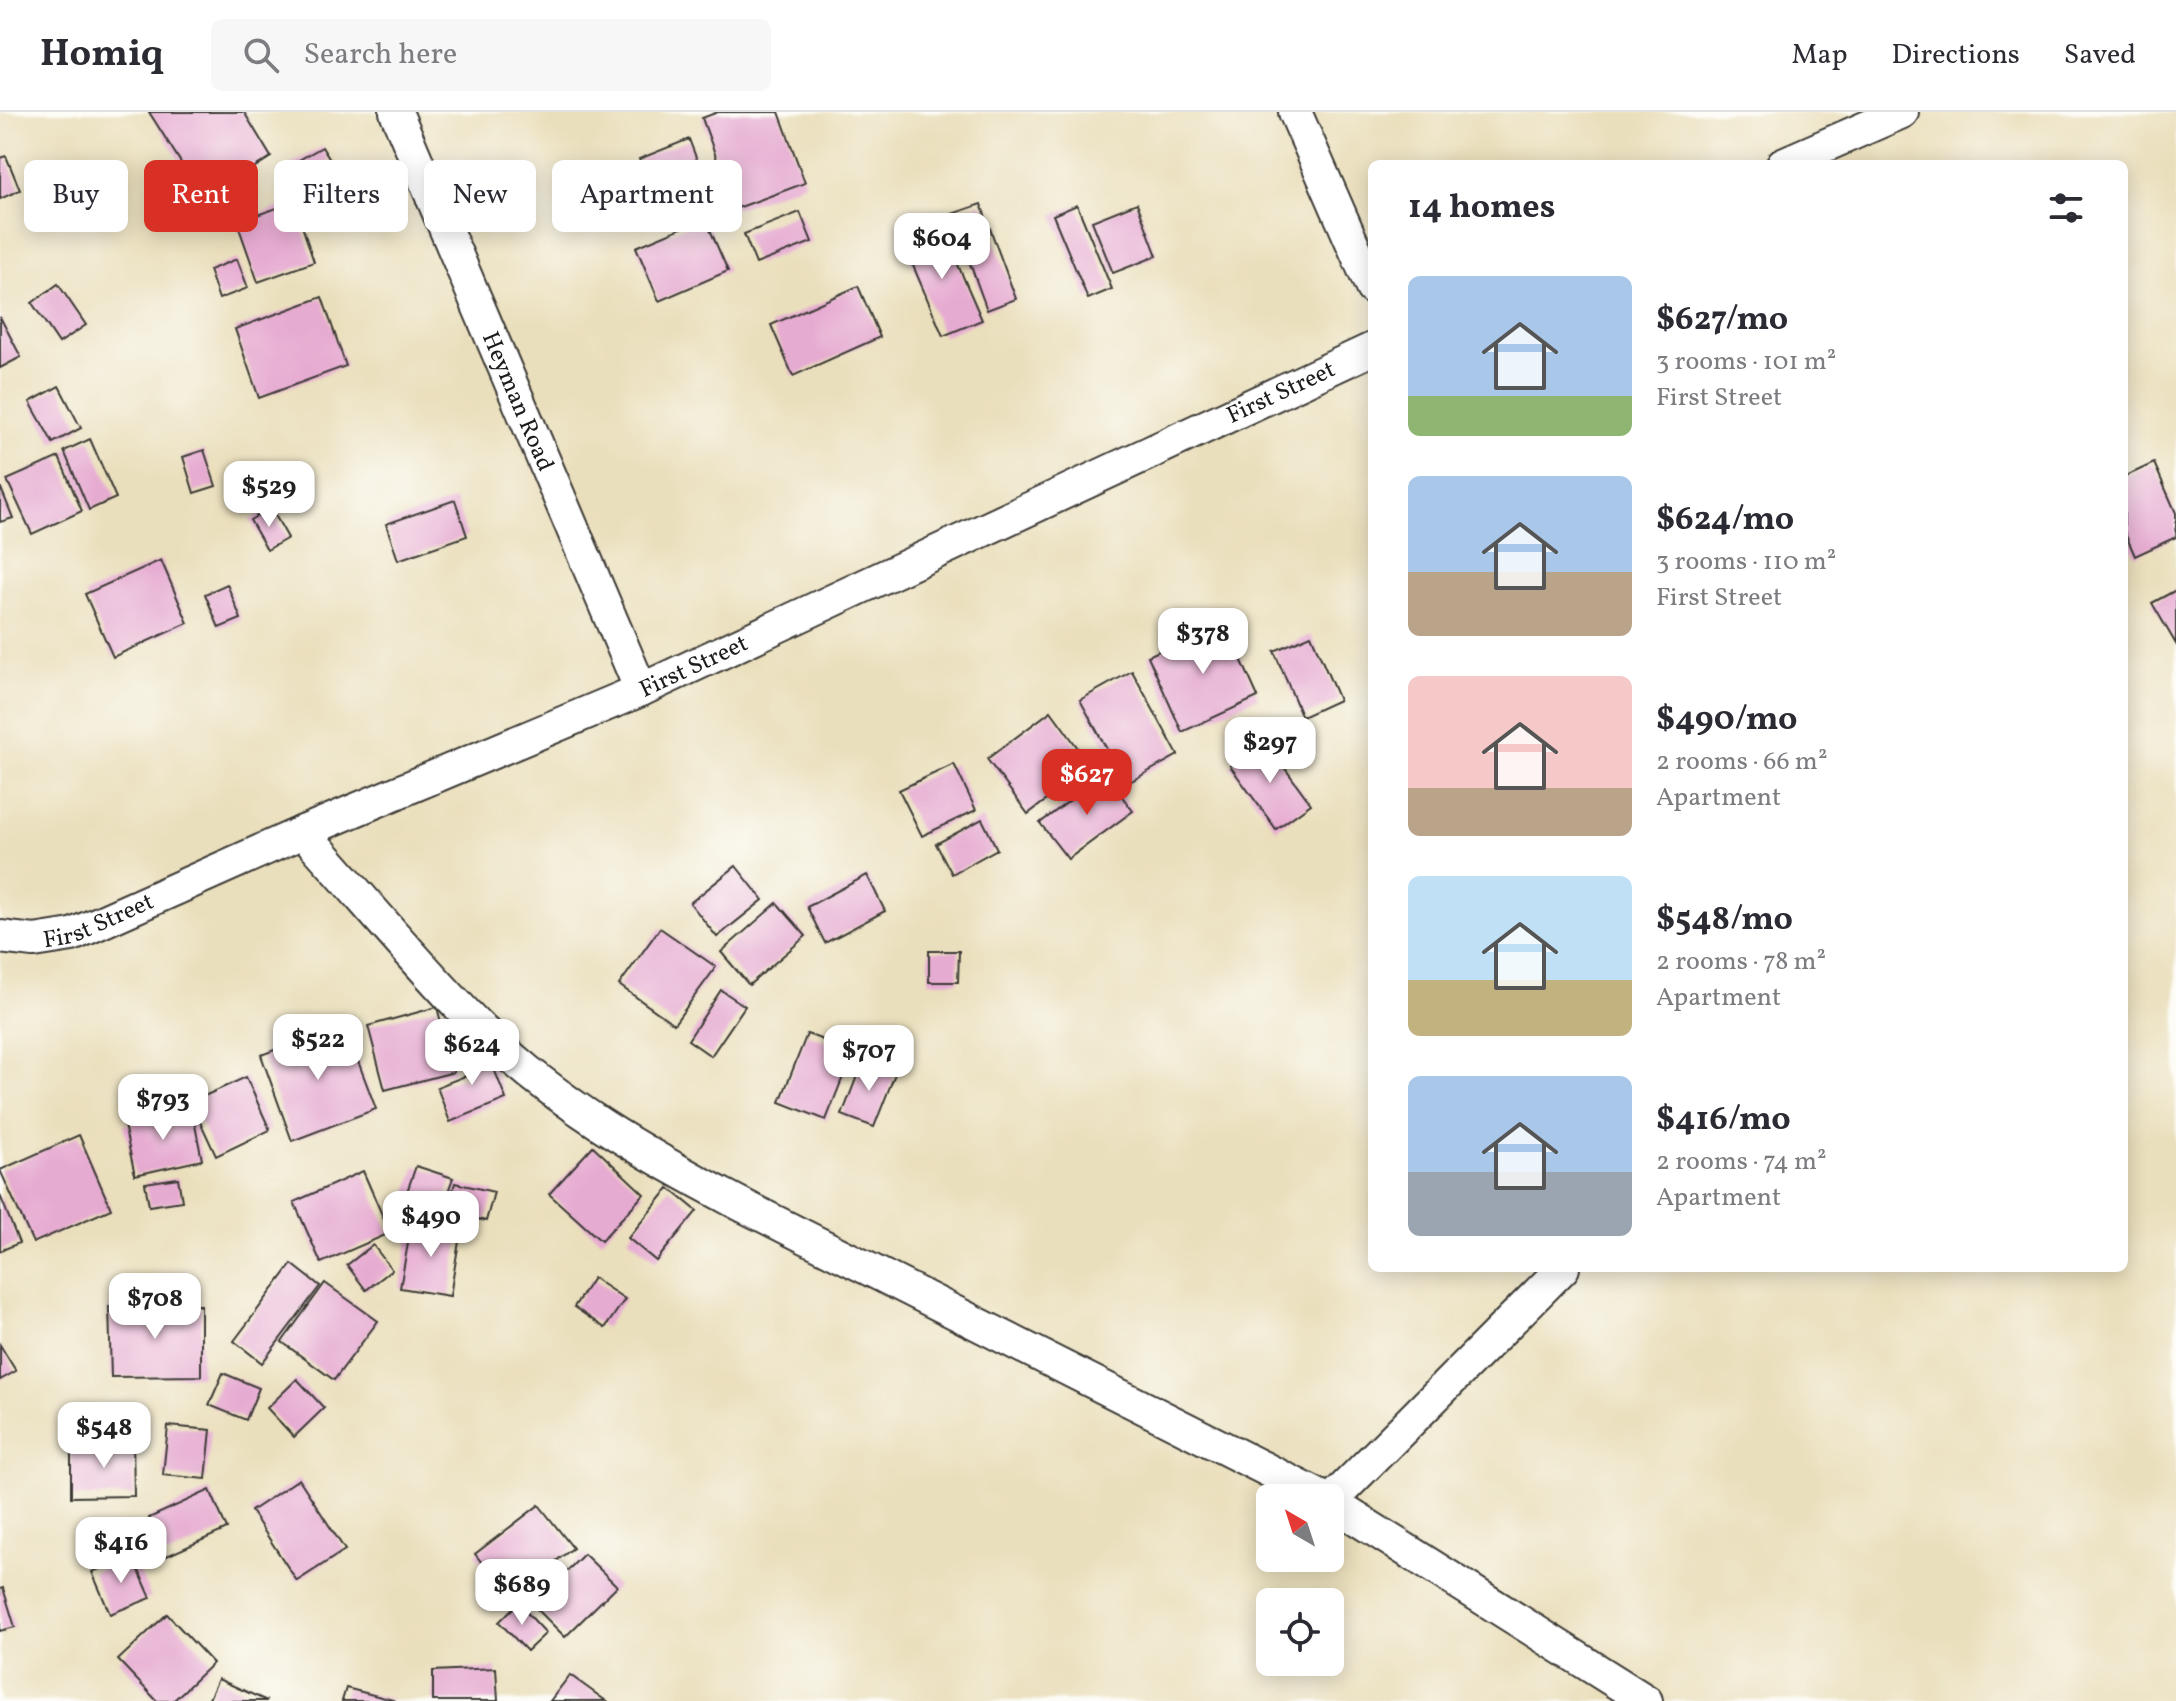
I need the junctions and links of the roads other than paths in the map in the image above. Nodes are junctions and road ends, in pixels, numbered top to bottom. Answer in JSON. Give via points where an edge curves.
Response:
{"nodes":[{"id":1,"x":396,"y":112,"type":"edge"},
{"id":2,"x":1295,"y":112,"type":"edge"},
{"id":3,"x":1902,"y":112,"type":"edge"},
{"id":4,"x":1792,"y":160,"type":"edge"},
{"id":5,"x":1368,"y":279,"type":"edge"},
{"id":6,"x":1368,"y":351,"type":"edge"},
{"id":7,"x":641,"y":690,"type":"junction"},
{"id":8,"x":303,"y":832,"type":"junction"},
{"id":9,"x":0,"y":937,"type":"edge"},
{"id":10,"x":1559,"y":1272,"type":"edge"},
{"id":11,"x":1295,"y":1484,"type":"edge"},
{"id":12,"x":1646,"y":1701,"type":"edge"}],
"edges":[{"from":1,"to":7,"type":"street","name":"Heyman Road"},
{"from":2,"to":5,"type":"street"},
{"from":3,"to":4,"type":"street"},
{"from":6,"to":7,"type":"street","name":"First Street"},
{"from":7,"to":8,"type":"street","name":"First Street"},
{"from":8,"to":9,"type":"street","name":"First Street","via":[[72,935],[34,941]]},
{"from":8,"to":11,"type":"street","via":[[483,1031],[598,1122],[738,1203]]},
{"from":10,"to":12,"type":"street","via":[[1330,1502]]}]}
